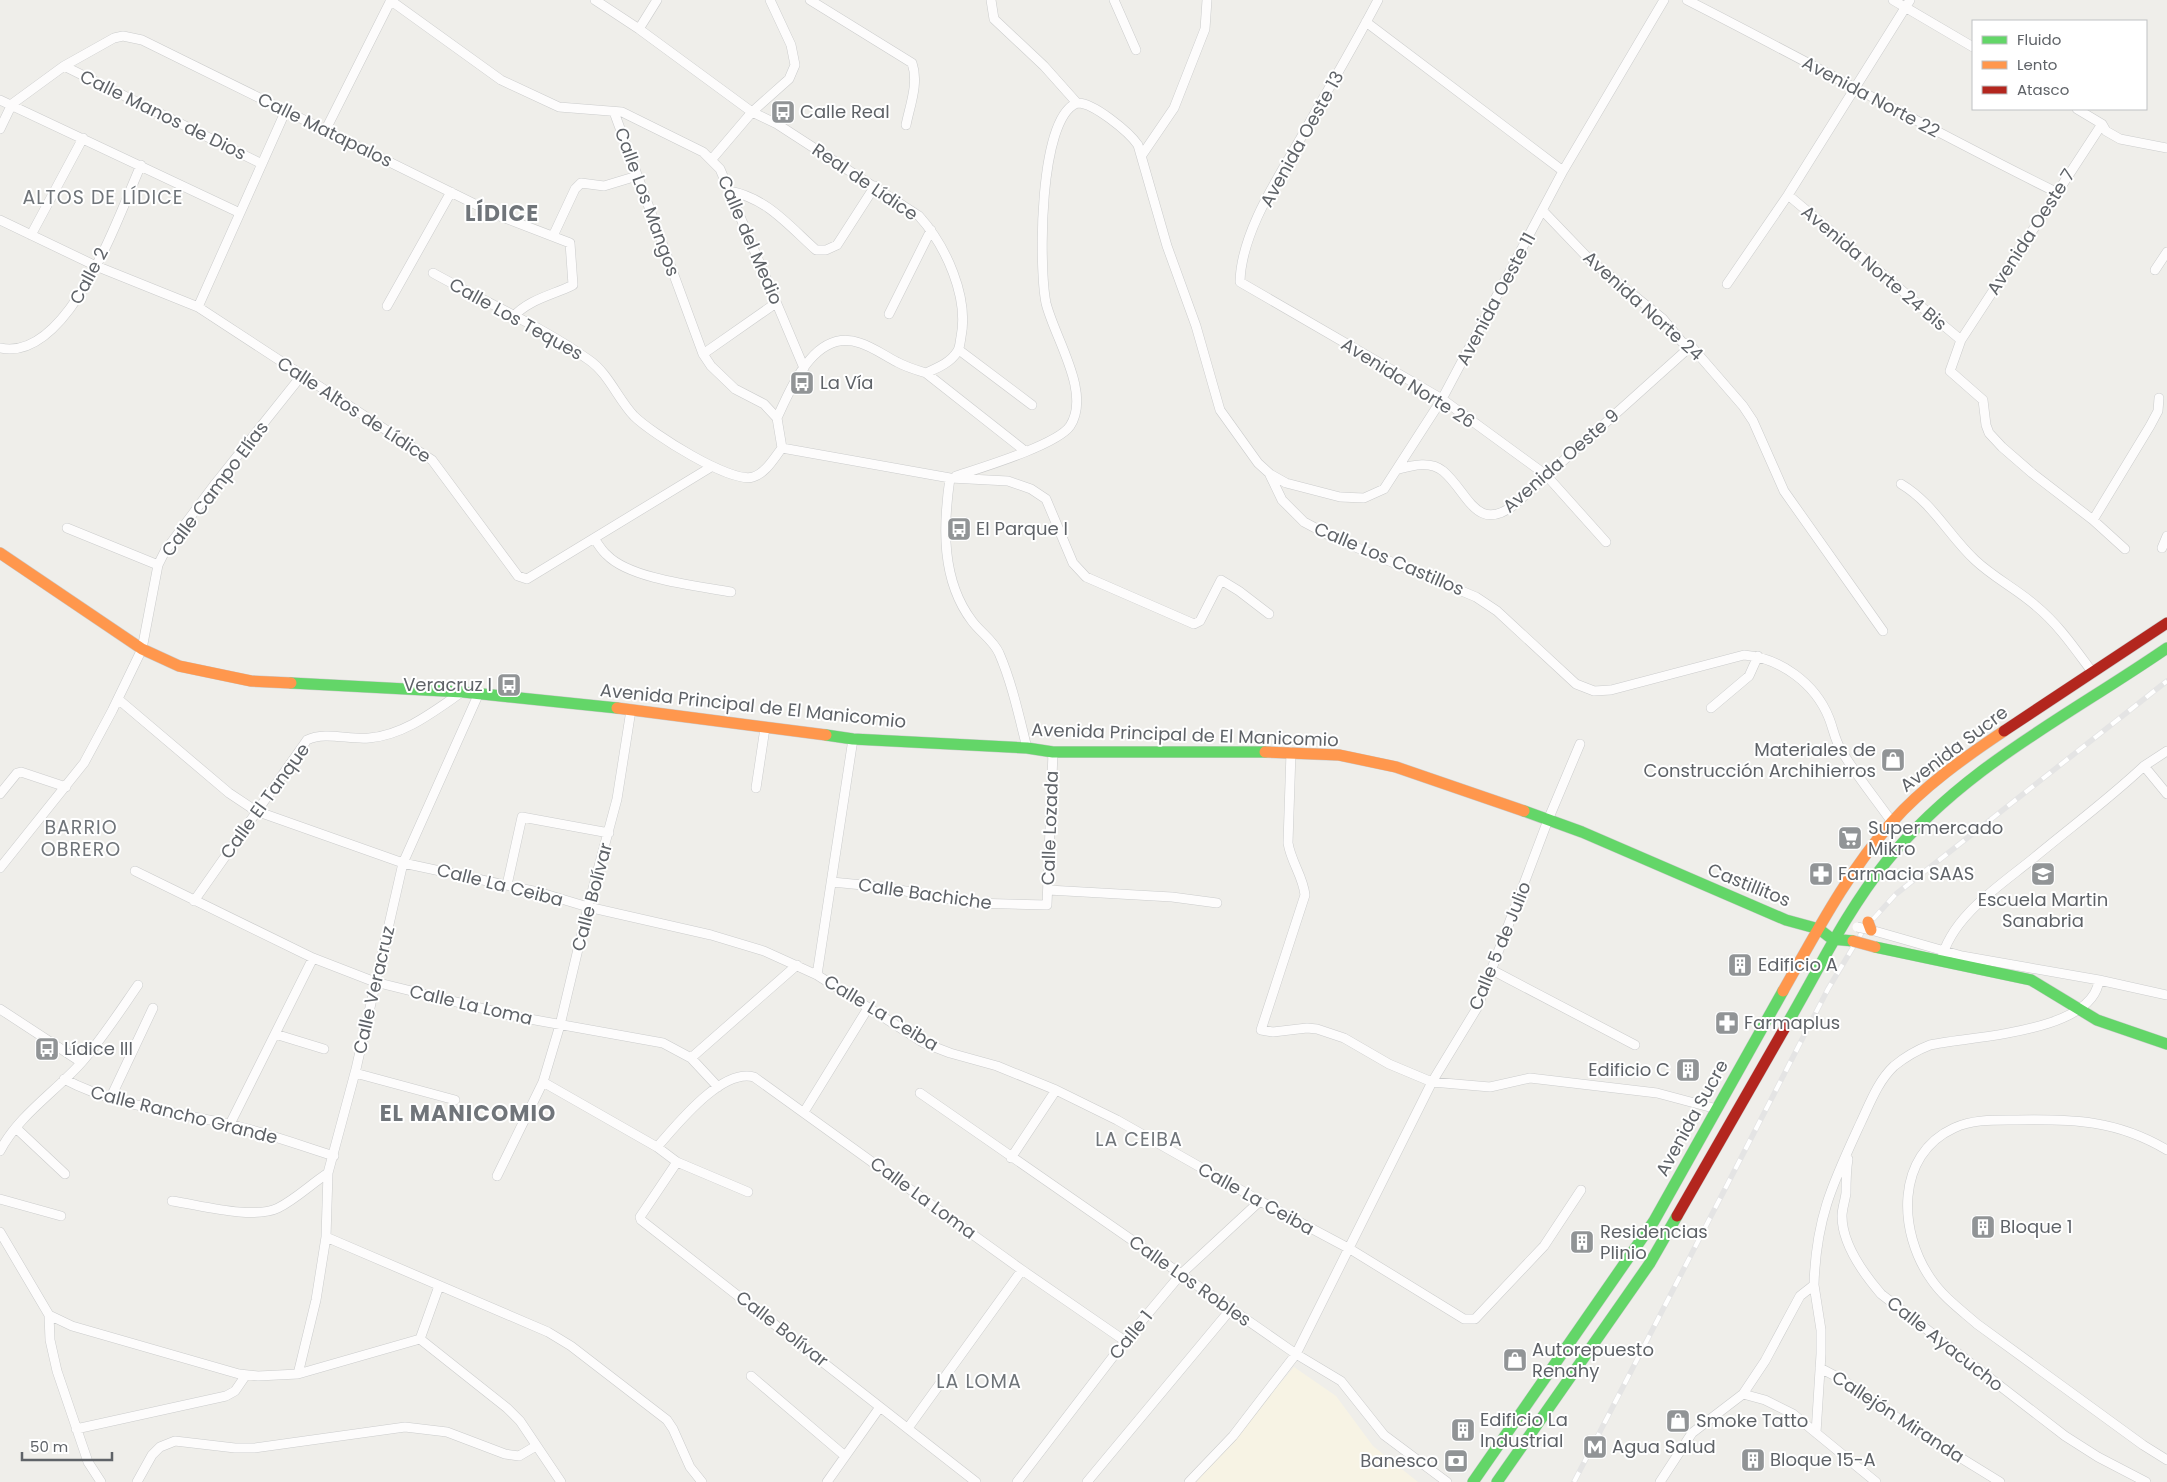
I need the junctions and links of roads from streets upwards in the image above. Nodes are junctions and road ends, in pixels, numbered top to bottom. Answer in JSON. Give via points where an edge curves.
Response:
{"nodes":[{"id":1,"x":391,"y":0,"type":"edge"},
{"id":2,"x":594,"y":0,"type":"edge"},
{"id":3,"x":657,"y":0,"type":"edge"},
{"id":4,"x":770,"y":0,"type":"edge"},
{"id":5,"x":810,"y":0,"type":"edge"},
{"id":6,"x":992,"y":0,"type":"edge"},
{"id":7,"x":1114,"y":0,"type":"edge"},
{"id":8,"x":1207,"y":0,"type":"edge"},
{"id":9,"x":1378,"y":0,"type":"edge"},
{"id":10,"x":1664,"y":0,"type":"edge"},
{"id":11,"x":1687,"y":0,"type":"edge"},
{"id":12,"x":1893,"y":0,"type":"edge"},
{"id":13,"x":1908,"y":4,"type":"edge"},
{"id":14,"x":1366,"y":22,"type":"junction"},
{"id":15,"x":639,"y":29,"type":"junction"},
{"id":16,"x":1972,"y":47,"type":"edge"},
{"id":17,"x":1136,"y":50,"type":"dead end"},
{"id":18,"x":64,"y":66,"type":"junction"},
{"id":19,"x":1854,"y":86,"type":"junction"},
{"id":20,"x":0,"y":100,"type":"edge"},
{"id":21,"x":1077,"y":103,"type":"junction"},
{"id":22,"x":12,"y":104,"type":"junction"},
{"id":23,"x":286,"y":110,"type":"junction"},
{"id":24,"x":2079,"y":110,"type":"edge"},
{"id":25,"x":614,"y":112,"type":"junction"},
{"id":26,"x":752,"y":112,"type":"junction"},
{"id":27,"x":2102,"y":124,"type":"junction"},
{"id":28,"x":906,"y":125,"type":"dead end"},
{"id":29,"x":0,"y":129,"type":"edge"},
{"id":30,"x":326,"y":129,"type":"junction"},
{"id":31,"x":83,"y":138,"type":"junction"},
{"id":32,"x":2167,"y":148,"type":"edge"},
{"id":33,"x":1142,"y":155,"type":"junction"},
{"id":34,"x":712,"y":159,"type":"junction"},
{"id":35,"x":262,"y":164,"type":"junction"},
{"id":36,"x":141,"y":165,"type":"junction"},
{"id":37,"x":1563,"y":171,"type":"junction"},
{"id":38,"x":638,"y":176,"type":"junction"},
{"id":39,"x":875,"y":186,"type":"junction"},
{"id":40,"x":729,"y":191,"type":"junction"},
{"id":41,"x":451,"y":192,"type":"junction"},
{"id":42,"x":2056,"y":192,"type":"junction"},
{"id":43,"x":1788,"y":195,"type":"junction"},
{"id":44,"x":1543,"y":211,"type":"junction"},
{"id":45,"x":240,"y":213,"type":"junction"},
{"id":46,"x":0,"y":220,"type":"edge"},
{"id":47,"x":931,"y":230,"type":"junction"},
{"id":48,"x":31,"y":235,"type":"junction"},
{"id":49,"x":553,"y":236,"type":"junction"},
{"id":50,"x":2167,"y":252,"type":"edge"},
{"id":51,"x":96,"y":266,"type":"junction"},
{"id":52,"x":2155,"y":270,"type":"dead end"},
{"id":53,"x":433,"y":274,"type":"dead end"},
{"id":54,"x":1240,"y":282,"type":"joint"},
{"id":55,"x":1727,"y":284,"type":"dead end"},
{"id":56,"x":776,"y":303,"type":"junction"},
{"id":57,"x":387,"y":306,"type":"dead end"},
{"id":58,"x":198,"y":307,"type":"junction"},
{"id":59,"x":888,"y":314,"type":"dead end"},
{"id":60,"x":513,"y":316,"type":"junction"},
{"id":61,"x":1961,"y":340,"type":"junction"},
{"id":62,"x":1691,"y":346,"type":"junction"},
{"id":63,"x":0,"y":348,"type":"edge"},
{"id":64,"x":958,"y":350,"type":"junction"},
{"id":65,"x":703,"y":354,"type":"junction"},
{"id":66,"x":804,"y":368,"type":"junction"},
{"id":67,"x":926,"y":374,"type":"junction"},
{"id":68,"x":302,"y":375,"type":"junction"},
{"id":69,"x":2159,"y":398,"type":"dead end"},
{"id":70,"x":1442,"y":399,"type":"junction"},
{"id":71,"x":1032,"y":406,"type":"dead end"},
{"id":72,"x":777,"y":418,"type":"junction"},
{"id":73,"x":782,"y":448,"type":"junction"},
{"id":74,"x":1025,"y":451,"type":"junction"},
{"id":75,"x":711,"y":467,"type":"junction"},
{"id":76,"x":1399,"y":469,"type":"junction"},
{"id":77,"x":1269,"y":473,"type":"junction"},
{"id":78,"x":1546,"y":475,"type":"junction"},
{"id":79,"x":950,"y":478,"type":"junction"},
{"id":80,"x":1901,"y":484,"type":"dead end"},
{"id":81,"x":2093,"y":520,"type":"junction"},
{"id":82,"x":67,"y":528,"type":"dead end"},
{"id":83,"x":2167,"y":536,"type":"edge"},
{"id":84,"x":595,"y":540,"type":"junction"},
{"id":85,"x":1606,"y":542,"type":"dead end"},
{"id":86,"x":2162,"y":548,"type":"dead end"},
{"id":87,"x":2125,"y":549,"type":"dead end"},
{"id":88,"x":0,"y":554,"type":"edge"},
{"id":89,"x":158,"y":565,"type":"junction"},
{"id":90,"x":731,"y":592,"type":"dead end"},
{"id":91,"x":1269,"y":614,"type":"dead end"},
{"id":92,"x":2167,"y":623,"type":"edge"},
{"id":93,"x":1884,"y":631,"type":"dead end"},
{"id":94,"x":2167,"y":648,"type":"edge"},
{"id":95,"x":142,"y":649,"type":"junction"},
{"id":96,"x":1758,"y":656,"type":"junction"},
{"id":97,"x":2093,"y":673,"type":"junction"},
{"id":98,"x":463,"y":692,"type":"junction"},
{"id":99,"x":479,"y":694,"type":"junction"},
{"id":100,"x":118,"y":699,"type":"junction"},
{"id":101,"x":1712,"y":708,"type":"dead end"},
{"id":102,"x":631,"y":710,"type":"junction"},
{"id":103,"x":765,"y":728,"type":"junction"},
{"id":104,"x":853,"y":739,"type":"junction"},
{"id":105,"x":1580,"y":744,"type":"dead end"},
{"id":106,"x":1027,"y":748,"type":"junction"},
{"id":107,"x":2167,"y":751,"type":"edge"},
{"id":108,"x":1053,"y":752,"type":"junction"},
{"id":109,"x":1291,"y":752,"type":"junction"},
{"id":110,"x":2144,"y":766,"type":"junction"},
{"id":111,"x":66,"y":787,"type":"junction"},
{"id":112,"x":756,"y":788,"type":"dead end"},
{"id":113,"x":0,"y":794,"type":"edge"},
{"id":114,"x":2167,"y":794,"type":"edge"},
{"id":115,"x":256,"y":811,"type":"junction"},
{"id":116,"x":1548,"y":820,"type":"junction"},
{"id":117,"x":1892,"y":822,"type":"junction"},
{"id":118,"x":609,"y":833,"type":"junction"},
{"id":119,"x":403,"y":862,"type":"junction"},
{"id":120,"x":0,"y":868,"type":"edge"},
{"id":121,"x":1667,"y":870,"type":"joint"},
{"id":122,"x":135,"y":871,"type":"dead end"},
{"id":123,"x":832,"y":882,"type":"junction"},
{"id":124,"x":507,"y":885,"type":"junction"},
{"id":125,"x":1867,"y":885,"type":"junction"},
{"id":126,"x":1048,"y":890,"type":"junction"},
{"id":127,"x":194,"y":901,"type":"junction"},
{"id":128,"x":1217,"y":903,"type":"dead end"},
{"id":129,"x":1047,"y":904,"type":"joint"},
{"id":130,"x":588,"y":908,"type":"junction"},
{"id":131,"x":1841,"y":924,"type":"junction"},
{"id":132,"x":1873,"y":928,"type":"junction"},
{"id":133,"x":1818,"y":929,"type":"junction"},
{"id":134,"x":1832,"y":939,"type":"junction"},
{"id":135,"x":1942,"y":956,"type":"junction"},
{"id":136,"x":313,"y":958,"type":"junction"},
{"id":137,"x":797,"y":965,"type":"junction"},
{"id":138,"x":1492,"y":970,"type":"junction"},
{"id":139,"x":817,"y":975,"type":"junction"},
{"id":140,"x":2099,"y":980,"type":"junction"},
{"id":141,"x":375,"y":982,"type":"junction"},
{"id":142,"x":138,"y":985,"type":"dead end"},
{"id":143,"x":2167,"y":995,"type":"edge"},
{"id":144,"x":153,"y":1008,"type":"dead end"},
{"id":145,"x":868,"y":1008,"type":"junction"},
{"id":146,"x":0,"y":1009,"type":"edge"},
{"id":147,"x":2078,"y":1009,"type":"junction"},
{"id":148,"x":560,"y":1025,"type":"junction"},
{"id":149,"x":275,"y":1034,"type":"junction"},
{"id":150,"x":2167,"y":1044,"type":"edge"},
{"id":151,"x":1635,"y":1045,"type":"dead end"},
{"id":152,"x":324,"y":1049,"type":"dead end"},
{"id":153,"x":690,"y":1058,"type":"junction"},
{"id":154,"x":82,"y":1062,"type":"junction"},
{"id":155,"x":355,"y":1074,"type":"junction"},
{"id":156,"x":64,"y":1079,"type":"junction"},
{"id":157,"x":543,"y":1082,"type":"junction"},
{"id":158,"x":1432,"y":1082,"type":"junction"},
{"id":159,"x":718,"y":1087,"type":"junction"},
{"id":160,"x":1056,"y":1090,"type":"junction"},
{"id":161,"x":920,"y":1093,"type":"dead end"},
{"id":162,"x":110,"y":1100,"type":"junction"},
{"id":163,"x":455,"y":1100,"type":"dead end"},
{"id":164,"x":1717,"y":1109,"type":"junction"},
{"id":165,"x":804,"y":1112,"type":"junction"},
{"id":166,"x":230,"y":1124,"type":"junction"},
{"id":167,"x":16,"y":1128,"type":"junction"},
{"id":168,"x":1851,"y":1144,"type":"junction"},
{"id":169,"x":657,"y":1148,"type":"junction"},
{"id":170,"x":0,"y":1150,"type":"edge"},
{"id":171,"x":2167,"y":1150,"type":"edge"},
{"id":172,"x":334,"y":1156,"type":"junction"},
{"id":173,"x":1011,"y":1158,"type":"junction"},
{"id":174,"x":677,"y":1162,"type":"junction"},
{"id":175,"x":328,"y":1173,"type":"junction"},
{"id":176,"x":65,"y":1174,"type":"dead end"},
{"id":177,"x":496,"y":1176,"type":"dead end"},
{"id":178,"x":1581,"y":1190,"type":"dead end"},
{"id":179,"x":748,"y":1192,"type":"dead end"},
{"id":180,"x":0,"y":1199,"type":"edge"},
{"id":181,"x":172,"y":1201,"type":"dead end"},
{"id":182,"x":1260,"y":1201,"type":"junction"},
{"id":183,"x":61,"y":1216,"type":"dead end"},
{"id":184,"x":0,"y":1232,"type":"edge"},
{"id":185,"x":326,"y":1237,"type":"junction"},
{"id":186,"x":1350,"y":1248,"type":"junction"},
{"id":187,"x":1022,"y":1270,"type":"junction"},
{"id":188,"x":1181,"y":1274,"type":"junction"},
{"id":189,"x":1814,"y":1285,"type":"junction"},
{"id":190,"x":439,"y":1286,"type":"junction"},
{"id":191,"x":1230,"y":1309,"type":"junction"},
{"id":192,"x":49,"y":1315,"type":"junction"},
{"id":193,"x":420,"y":1339,"type":"junction"},
{"id":194,"x":1125,"y":1341,"type":"junction"},
{"id":195,"x":1296,"y":1354,"type":"junction"},
{"id":196,"x":1820,"y":1368,"type":"junction"},
{"id":197,"x":298,"y":1374,"type":"junction"},
{"id":198,"x":246,"y":1375,"type":"junction"},
{"id":199,"x":750,"y":1376,"type":"dead end"},
{"id":200,"x":1742,"y":1394,"type":"junction"},
{"id":201,"x":880,"y":1407,"type":"junction"},
{"id":202,"x":908,"y":1428,"type":"junction"},
{"id":203,"x":76,"y":1429,"type":"junction"},
{"id":204,"x":1816,"y":1433,"type":"junction"},
{"id":205,"x":536,"y":1446,"type":"junction"},
{"id":206,"x":845,"y":1456,"type":"junction"},
{"id":207,"x":2167,"y":1460,"type":"edge"},
{"id":208,"x":101,"y":1482,"type":"edge"},
{"id":209,"x":137,"y":1482,"type":"edge"},
{"id":210,"x":561,"y":1482,"type":"edge"},
{"id":211,"x":702,"y":1482,"type":"edge"},
{"id":212,"x":827,"y":1482,"type":"edge"},
{"id":213,"x":976,"y":1482,"type":"edge"},
{"id":214,"x":1017,"y":1482,"type":"edge"},
{"id":215,"x":1087,"y":1482,"type":"edge"},
{"id":216,"x":1189,"y":1482,"type":"edge"},
{"id":217,"x":1447,"y":1482,"type":"edge"},
{"id":218,"x":1474,"y":1482,"type":"edge"},
{"id":219,"x":1498,"y":1482,"type":"edge"},
{"id":220,"x":1660,"y":1482,"type":"edge"},
{"id":221,"x":1876,"y":1482,"type":"edge"},
{"id":222,"x":2000,"y":1482,"type":"edge"},
{"id":223,"x":2146,"y":1482,"type":"edge"}],
"edges":[{"from":1,"to":25,"type":"street","name":"Calle Los Mangos","via":[[501,80],[559,107]]},
{"from":1,"to":30,"type":"street"},
{"from":2,"to":15,"type":"street","name":"Real de Lídice"},
{"from":3,"to":15,"type":"street"},
{"from":4,"to":26,"type":"street","via":[[791,45],[795,65],[789,79]]},
{"from":5,"to":28,"type":"street","via":[[912,63],[916,72],[915,85]]},
{"from":6,"to":21,"type":"street","name":"Calle Los Castillos","via":[[994,19],[1044,66]]},
{"from":7,"to":17,"type":"street"},
{"from":8,"to":33,"type":"street","via":[[1205,29],[1174,108]]},
{"from":9,"to":14,"type":"street","name":"Avenida Oeste 13"},
{"from":10,"to":37,"type":"street","name":"Avenida Oeste 11"},
{"from":11,"to":19,"type":"street","name":"Avenida Norte 22"},
{"from":12,"to":13,"type":"street"},
{"from":13,"to":16,"type":"street"},
{"from":13,"to":19,"type":"street"},
{"from":14,"to":37,"type":"street"},
{"from":14,"to":54,"type":"street","name":"Avenida Oeste 13","via":[[1251,234],[1240,269]]},
{"from":15,"to":26,"type":"street","name":"Real de Lídice"},
{"from":18,"to":22,"type":"street","name":"Calle Matapalos"},
{"from":18,"to":23,"type":"street","name":"Calle Matapalos","via":[[114,38],[134,37]]},
{"from":18,"to":35,"type":"street","name":"Calle Manos de Dios"},
{"from":19,"to":42,"type":"street","name":"Avenida Norte 22"},
{"from":19,"to":43,"type":"street"},
{"from":20,"to":22,"type":"street"},
{"from":21,"to":33,"type":"street","name":"Calle Los Castillos","via":[[1092,108],[1132,136]]},
{"from":21,"to":74,"type":"street","via":[[1068,109],[1051,144],[1045,174],[1044,244],[1046,301],[1051,322],[1064,349],[1078,403],[1070,426],[1056,437]]},
{"from":22,"to":29,"type":"street","name":"Calle Matapalos"},
{"from":22,"to":31,"type":"street"},
{"from":23,"to":30,"type":"street","name":"Calle Matapalos"},
{"from":23,"to":35,"type":"street"},
{"from":24,"to":27,"type":"street"},
{"from":25,"to":34,"type":"street","name":"Calle del Medio","via":[[622,112]]},
{"from":25,"to":38,"type":"street","name":"Calle Los Mangos"},
{"from":26,"to":34,"type":"street"},
{"from":26,"to":39,"type":"street","name":"Real de Lídice","via":[[777,124]]},
{"from":27,"to":32,"type":"street","via":[[2106,131],[2120,139]]},
{"from":27,"to":42,"type":"street","name":"Avenida Oeste 7"},
{"from":30,"to":41,"type":"street","name":"Calle Matapalos"},
{"from":31,"to":36,"type":"street"},
{"from":31,"to":48,"type":"street"},
{"from":33,"to":77,"type":"street","name":"Calle Los Castillos","via":[[1167,246],[1196,326],[1220,410],[1258,463]]},
{"from":34,"to":40,"type":"street","name":"Calle del Medio"},
{"from":35,"to":45,"type":"street"},
{"from":36,"to":45,"type":"street"},
{"from":36,"to":51,"type":"street","name":"Calle 2"},
{"from":37,"to":44,"type":"street","name":"Avenida Oeste 11"},
{"from":38,"to":49,"type":"street","via":[[604,186],[581,182]]},
{"from":38,"to":65,"type":"street","name":"Calle Los Mangos"},
{"from":39,"to":40,"type":"street","via":[[837,245],[826,250],[816,250],[761,201]]},
{"from":39,"to":47,"type":"street","name":"Real de Lídice","via":[[919,216]]},
{"from":40,"to":56,"type":"street","name":"Calle del Medio"},
{"from":41,"to":49,"type":"street","name":"Calle Matapalos","via":[[504,218]]},
{"from":41,"to":57,"type":"street"},
{"from":42,"to":61,"type":"street","name":"Avenida Oeste 7"},
{"from":43,"to":55,"type":"street"},
{"from":43,"to":61,"type":"street","name":"Avenida Norte 24 Bis"},
{"from":44,"to":62,"type":"street","name":"Avenida Norte 24","via":[[1590,260],[1663,319],[1682,342]]},
{"from":44,"to":70,"type":"street","name":"Avenida Oeste 11"},
{"from":45,"to":58,"type":"street"},
{"from":46,"to":48,"type":"street","name":"Calle Altos de Lídice"},
{"from":47,"to":59,"type":"street"},
{"from":47,"to":64,"type":"street","name":"Real de Lídice","via":[[960,291],[964,319]]},
{"from":48,"to":51,"type":"street","name":"Calle Altos de Lídice"},
{"from":49,"to":60,"type":"street","name":"Calle Matapalos","via":[[571,244],[574,283],[533,301]]},
{"from":50,"to":52,"type":"street"},
{"from":51,"to":58,"type":"street","name":"Calle Altos de Lídice"},
{"from":51,"to":63,"type":"street","name":"Calle 2","via":[[75,304],[55,327],[21,347]]},
{"from":53,"to":60,"type":"street","name":"Calle Los Teques"},
{"from":54,"to":70,"type":"street","name":"Avenida Norte 26"},
{"from":56,"to":65,"type":"street"},
{"from":56,"to":66,"type":"street","name":"Calle del Medio"},
{"from":58,"to":68,"type":"street","name":"Calle Altos de Lídice"},
{"from":60,"to":75,"type":"street","name":"Calle Los Teques","via":[[589,360],[634,416]]},
{"from":61,"to":81,"type":"street","name":"Avenida Oeste 7","via":[[1950,371],[1983,400],[1989,433],[2032,473]]},
{"from":62,"to":78,"type":"street","name":"Avenida Oeste 9"},
{"from":62,"to":93,"type":"street","name":"Avenida Norte 24","via":[[1743,406],[1784,491]]},
{"from":64,"to":67,"type":"street","via":[[950,360]]},
{"from":64,"to":71,"type":"street"},
{"from":65,"to":72,"type":"street","name":"Calle Los Mangos","via":[[710,366],[735,389],[764,404]]},
{"from":66,"to":67,"type":"street","via":[[819,349],[852,341]]},
{"from":66,"to":72,"type":"street","via":[[795,379]]},
{"from":67,"to":74,"type":"street"},
{"from":68,"to":84,"type":"street","name":"Calle Altos de Lídice","via":[[434,462],[520,577],[527,579]]},
{"from":68,"to":89,"type":"street","name":"Calle Campo Elías","via":[[215,484]]},
{"from":69,"to":81,"type":"street","via":[[2158,411],[2150,426]]},
{"from":70,"to":76,"type":"street","name":"Avenida Oeste 11"},
{"from":70,"to":78,"type":"street","name":"Avenida Norte 26"},
{"from":72,"to":73,"type":"street"},
{"from":73,"to":75,"type":"street","name":"Calle Los Teques","via":[[765,470],[751,478],[743,479]]},
{"from":73,"to":79,"type":"street"},
{"from":74,"to":79,"type":"street"},
{"from":75,"to":84,"type":"street","name":"Calle Altos de Lídice"},
{"from":76,"to":77,"type":"street","name":"Avenida Oeste 11","via":[[1384,489],[1364,498],[1340,497],[1306,489]]},
{"from":76,"to":78,"type":"street","name":"Avenida Oeste 9","via":[[1423,465],[1443,470],[1473,506],[1490,516],[1505,511]]},
{"from":77,"to":96,"type":"street","name":"Calle Los Castillos","via":[[1282,500],[1304,522],[1336,540],[1476,597],[1497,611],[1576,684],[1594,691],[1611,690],[1744,655]]},
{"from":78,"to":85,"type":"street","name":"Avenida Norte 26"},
{"from":79,"to":91,"type":"street","via":[[1008,481],[1046,499],[1073,563],[1086,577],[1120,593],[1195,624],[1200,621],[1221,580]]},
{"from":79,"to":106,"type":"street","via":[[945,529],[951,578],[972,621],[998,651],[1009,679]]},
{"from":80,"to":97,"type":"street","via":[[1918,494],[1974,560],[2000,582],[2036,605],[2061,630]]},
{"from":81,"to":87,"type":"street"},
{"from":82,"to":89,"type":"street"},
{"from":83,"to":86,"type":"street"},
{"from":84,"to":90,"type":"street","via":[[607,556],[653,577]]},
{"from":88,"to":95,"type":"street","name":"Avenida Principal de El Manicomio"},
{"from":89,"to":95,"type":"street","name":"Calle Campo Elías"},
{"from":92,"to":97,"type":"street","name":"Avenida Sucre"},
{"from":94,"to":125,"type":"street","name":"Avenida Sucre","via":[[1986,766],[1905,839]]},
{"from":95,"to":98,"type":"street","name":"Avenida Principal de El Manicomio","via":[[179,666],[251,681]]},
{"from":95,"to":100,"type":"street","name":"Calle Campo Elías"},
{"from":96,"to":101,"type":"street","via":[[1749,676]]},
{"from":96,"to":117,"type":"street","name":"Calle Los Castillos","via":[[1781,664],[1811,691],[1828,716],[1840,749]]},
{"from":97,"to":117,"type":"street","name":"Avenida Sucre","via":[[1958,763]]},
{"from":98,"to":99,"type":"street","name":"Avenida Principal de El Manicomio"},
{"from":98,"to":115,"type":"street","name":"Calle El Tanque","via":[[389,736],[318,736],[307,740]]},
{"from":99,"to":102,"type":"street","name":"Avenida Principal de El Manicomio"},
{"from":99,"to":119,"type":"street","name":"Calle Veracruz"},
{"from":100,"to":111,"type":"street","name":"Calle Campo Elías","via":[[84,763]]},
{"from":100,"to":115,"type":"street","name":"Calle La Ceiba","via":[[229,793]]},
{"from":102,"to":103,"type":"street","name":"Avenida Principal de El Manicomio"},
{"from":102,"to":118,"type":"street","name":"Calle Bolívar"},
{"from":103,"to":104,"type":"street","name":"Avenida Principal de El Manicomio"},
{"from":103,"to":112,"type":"street"},
{"from":104,"to":106,"type":"street","name":"Avenida Principal de El Manicomio"},
{"from":104,"to":123,"type":"street"},
{"from":105,"to":116,"type":"street","name":"Calle 5 de Julio"},
{"from":106,"to":108,"type":"street","name":"Avenida Principal de El Manicomio"},
{"from":107,"to":110,"type":"street"},
{"from":108,"to":109,"type":"street","name":"Avenida Principal de El Manicomio"},
{"from":108,"to":126,"type":"street","name":"Calle Lozada"},
{"from":109,"to":116,"type":"street","name":"Avenida Principal de El Manicomio","via":[[1339,755],[1396,768]]},
{"from":109,"to":158,"type":"street","via":[[1288,843],[1305,895],[1260,1027],[1267,1032],[1317,1029],[1344,1038],[1389,1064]]},
{"from":110,"to":114,"type":"street"},
{"from":110,"to":135,"type":"street","via":[[1976,907],[1961,924]]},
{"from":111,"to":113,"type":"street","via":[[20,772]]},
{"from":111,"to":120,"type":"street","name":"Calle Campo Elías"},
{"from":115,"to":119,"type":"street","name":"Calle La Ceiba"},
{"from":115,"to":127,"type":"street","name":"Calle El Tanque"},
{"from":116,"to":121,"type":"street","name":"Avenida Principal de El Manicomio"},
{"from":116,"to":138,"type":"street","name":"Calle 5 de Julio"},
{"from":117,"to":133,"type":"street","name":"Avenida Sucre","via":[[1854,871]]},
{"from":118,"to":124,"type":"street","via":[[522,817]]},
{"from":118,"to":130,"type":"street","name":"Calle Bolívar"},
{"from":119,"to":124,"type":"street","name":"Calle La Ceiba"},
{"from":119,"to":141,"type":"street","name":"Calle Veracruz"},
{"from":121,"to":133,"type":"street","name":"Castillitos","via":[[1786,920]]},
{"from":122,"to":127,"type":"street","name":"Calle La Loma"},
{"from":123,"to":129,"type":"street","name":"Calle Bachiche","via":[[884,887],[971,903]]},
{"from":123,"to":139,"type":"street"},
{"from":124,"to":130,"type":"street","name":"Calle La Ceiba"},
{"from":125,"to":131,"type":"street","name":"Avenida Sucre"},
{"from":125,"to":132,"type":"street","via":[[1864,906]]},
{"from":126,"to":128,"type":"street","via":[[1172,897]]},
{"from":126,"to":129,"type":"street","name":"Calle Lozada"},
{"from":127,"to":136,"type":"street","name":"Calle La Loma"},
{"from":130,"to":137,"type":"street","name":"Calle La Ceiba","via":[[711,935]]},
{"from":130,"to":148,"type":"street","name":"Calle Bolívar"},
{"from":131,"to":132,"type":"street","bridge":true},
{"from":131,"to":133,"type":"street"},
{"from":131,"to":134,"type":"street","name":"Avenida Sucre"},
{"from":132,"to":135,"type":"street"},
{"from":133,"to":134,"type":"street","name":"Castillitos"},
{"from":133,"to":164,"type":"street","name":"Avenida Sucre"},
{"from":134,"to":135,"type":"street","bridge":true},
{"from":134,"to":219,"type":"street","name":"Avenida Sucre","via":[[1812,981],[1650,1264]]},
{"from":135,"to":140,"type":"street"},
{"from":135,"to":147,"type":"street","via":[[2031,980]]},
{"from":136,"to":141,"type":"street","name":"Calle La Loma"},
{"from":136,"to":149,"type":"street"},
{"from":137,"to":139,"type":"street","name":"Calle La Ceiba"},
{"from":137,"to":153,"type":"street"},
{"from":138,"to":151,"type":"street"},
{"from":138,"to":158,"type":"street","name":"Calle 5 de Julio","via":[[1477,1008]]},
{"from":139,"to":145,"type":"street","name":"Calle La Ceiba"},
{"from":140,"to":143,"type":"street"},
{"from":140,"to":147,"type":"street","via":[[2093,997]]},
{"from":141,"to":148,"type":"street","name":"Calle La Loma"},
{"from":141,"to":155,"type":"street","name":"Calle Veracruz"},
{"from":142,"to":154,"type":"street"},
{"from":144,"to":162,"type":"street"},
{"from":145,"to":160,"type":"street","name":"Calle La Ceiba","via":[[924,1043],[997,1066]]},
{"from":145,"to":165,"type":"street"},
{"from":146,"to":154,"type":"street","name":"Calle Rancho Grande"},
{"from":147,"to":150,"type":"street","via":[[2097,1020]]},
{"from":147,"to":168,"type":"street","via":[[2032,1028],[1952,1040],[1916,1051],[1884,1079]]},
{"from":148,"to":153,"type":"street","name":"Calle La Loma","via":[[652,1040],[675,1048]]},
{"from":148,"to":157,"type":"street","name":"Calle Bolívar"},
{"from":149,"to":152,"type":"street"},
{"from":149,"to":166,"type":"street"},
{"from":153,"to":159,"type":"street","name":"Calle La Loma"},
{"from":154,"to":156,"type":"street"},
{"from":155,"to":163,"type":"street"},
{"from":155,"to":172,"type":"street","name":"Calle Veracruz"},
{"from":156,"to":162,"type":"street","name":"Calle Rancho Grande"},
{"from":156,"to":167,"type":"street"},
{"from":157,"to":169,"type":"street"},
{"from":157,"to":177,"type":"street","name":"Calle Bolívar"},
{"from":158,"to":164,"type":"street","via":[[1490,1087],[1530,1078],[1657,1093]]},
{"from":158,"to":186,"type":"street","name":"Calle 5 de Julio"},
{"from":159,"to":165,"type":"street","name":"Calle La Loma","via":[[740,1076],[754,1077]]},
{"from":159,"to":169,"type":"street","name":"Calle La Loma","via":[[693,1107]]},
{"from":160,"to":173,"type":"street"},
{"from":160,"to":182,"type":"street","name":"Calle La Ceiba","via":[[1117,1120]]},
{"from":161,"to":173,"type":"street","name":"Calle Los Robles"},
{"from":162,"to":166,"type":"street","name":"Calle Rancho Grande"},
{"from":164,"to":218,"type":"street","name":"Avenida Sucre","via":[[1631,1257],[1534,1391]]},
{"from":165,"to":187,"type":"street","name":"Calle La Loma"},
{"from":166,"to":172,"type":"street","name":"Calle Rancho Grande"},
{"from":167,"to":170,"type":"street"},
{"from":167,"to":176,"type":"street"},
{"from":168,"to":189,"type":"street","via":[[1824,1208],[1815,1256]]},
{"from":168,"to":223,"type":"street","name":"Calle Ayacucho","via":[[1842,1221],[1859,1266],[1875,1287],[1896,1307],[2058,1431],[2098,1458]]},
{"from":169,"to":174,"type":"street"},
{"from":171,"to":207,"type":"street","via":[[2129,1132],[2077,1119],[1988,1120],[1965,1124],[1944,1133],[1923,1151],[1912,1175],[1907,1208],[1910,1232],[1923,1266],[1951,1302],[2143,1446]]},
{"from":172,"to":175,"type":"street","name":"Calle Veracruz"},
{"from":173,"to":188,"type":"street","name":"Calle Los Robles"},
{"from":174,"to":179,"type":"street"},
{"from":174,"to":201,"type":"street","name":"Calle Bolívar","via":[[641,1220]]},
{"from":175,"to":181,"type":"street","via":[[289,1202],[265,1213]]},
{"from":175,"to":185,"type":"street","name":"Calle Veracruz"},
{"from":178,"to":186,"type":"street","name":"Calle La Ceiba","via":[[1544,1246],[1475,1319],[1457,1316]]},
{"from":180,"to":183,"type":"street"},
{"from":182,"to":186,"type":"street","name":"Calle La Ceiba"},
{"from":182,"to":188,"type":"street","name":"Calle 1"},
{"from":184,"to":192,"type":"street"},
{"from":185,"to":190,"type":"street"},
{"from":185,"to":197,"type":"street","name":"Calle Veracruz","via":[[313,1320]]},
{"from":186,"to":195,"type":"street","name":"Calle 5 de Julio"},
{"from":187,"to":194,"type":"street","name":"Calle La Loma"},
{"from":187,"to":202,"type":"street"},
{"from":188,"to":191,"type":"street","name":"Calle Los Robles"},
{"from":188,"to":194,"type":"street","name":"Calle 1"},
{"from":189,"to":196,"type":"street","via":[[1821,1330]]},
{"from":189,"to":200,"type":"street","via":[[1800,1296],[1765,1361]]},
{"from":190,"to":193,"type":"street"},
{"from":190,"to":211,"type":"street","via":[[548,1332],[571,1346],[667,1420],[690,1467]]},
{"from":191,"to":195,"type":"street","name":"Calle Los Robles"},
{"from":191,"to":215,"type":"street"},
{"from":192,"to":198,"type":"street","via":[[72,1326]]},
{"from":192,"to":203,"type":"street","via":[[50,1340],[57,1371]]},
{"from":193,"to":197,"type":"street"},
{"from":193,"to":205,"type":"street","via":[[507,1408]]},
{"from":194,"to":214,"type":"street","name":"Calle 1"},
{"from":195,"to":216,"type":"street","name":"Calle 5 de Julio","via":[[1233,1436]]},
{"from":195,"to":217,"type":"street","name":"Calle Los Robles","via":[[1341,1380],[1384,1435]]},
{"from":196,"to":204,"type":"street"},
{"from":196,"to":222,"type":"street","name":"Callejón Miranda"},
{"from":197,"to":198,"type":"street"},
{"from":198,"to":203,"type":"street","via":[[235,1391],[226,1396]]},
{"from":199,"to":206,"type":"street"},
{"from":200,"to":204,"type":"street","via":[[1793,1414]]},
{"from":200,"to":220,"type":"street","via":[[1692,1433]]},
{"from":201,"to":202,"type":"street","name":"Calle Bolívar"},
{"from":201,"to":206,"type":"street"},
{"from":202,"to":213,"type":"street","name":"Calle Bolívar"},
{"from":203,"to":208,"type":"street","via":[[88,1462]]},
{"from":204,"to":221,"type":"street"},
{"from":205,"to":209,"type":"street","via":[[518,1456],[447,1432],[404,1428],[254,1448],[175,1441],[160,1447],[152,1455]]},
{"from":205,"to":210,"type":"street"},
{"from":206,"to":212,"type":"street"}]}
